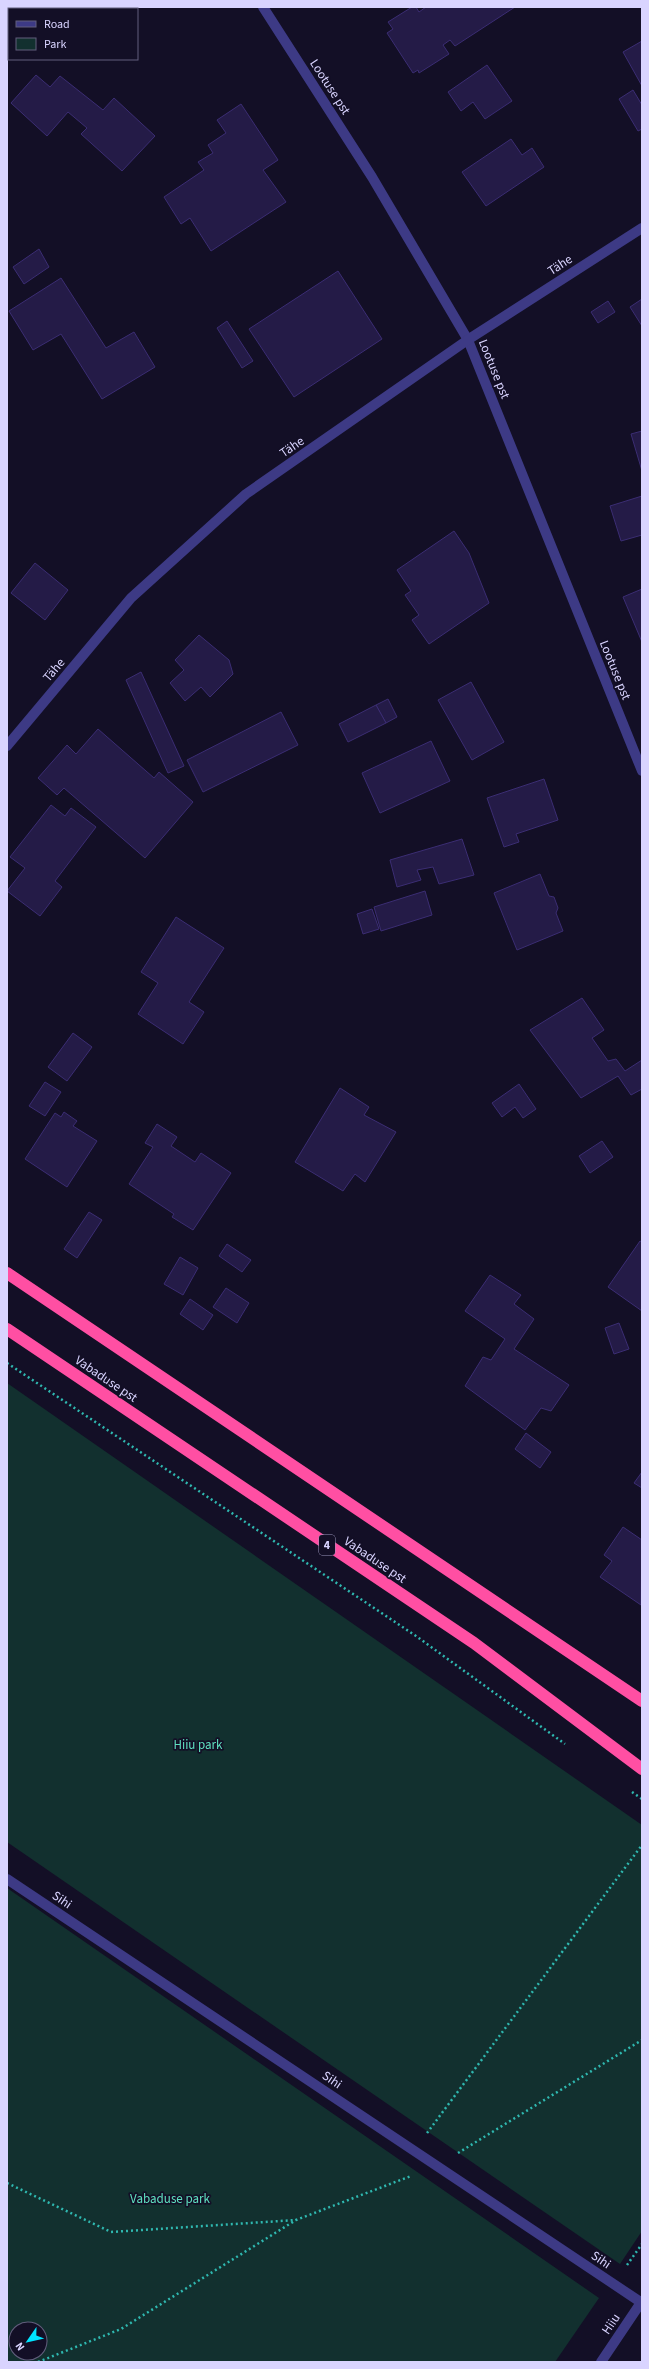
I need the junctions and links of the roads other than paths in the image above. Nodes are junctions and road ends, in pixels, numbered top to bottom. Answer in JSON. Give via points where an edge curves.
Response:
{"nodes":[{"id":1,"x":263,"y":7,"type":"edge"},
{"id":2,"x":642,"y":228,"type":"edge"},
{"id":3,"x":468,"y":340,"type":"junction"},
{"id":4,"x":7,"y":746,"type":"edge"},
{"id":5,"x":642,"y":771,"type":"edge"},
{"id":6,"x":7,"y":1273,"type":"edge"},
{"id":7,"x":7,"y":1329,"type":"edge"},
{"id":8,"x":642,"y":1701,"type":"edge"},
{"id":9,"x":642,"y":1769,"type":"edge"},
{"id":10,"x":7,"y":1879,"type":"edge"},
{"id":11,"x":642,"y":2302,"type":"edge"},
{"id":12,"x":601,"y":2362,"type":"edge"}],
"edges":[{"from":1,"to":3,"type":"street","name":"Lootuse pst","via":[[372,176]]},
{"from":2,"to":3,"type":"street","name":"Tähe"},
{"from":3,"to":4,"type":"street","name":"Tähe","via":[[246,494],[131,598]]},
{"from":3,"to":5,"type":"street","name":"Lootuse pst"},
{"from":6,"to":8,"type":"highway"},
{"from":7,"to":9,"type":"highway","name":"Vabaduse pst","number":"4","via":[[474,1643]]},
{"from":10,"to":11,"type":"street","name":"Sihi"},
{"from":11,"to":12,"type":"street","name":"Hiiu"}]}
